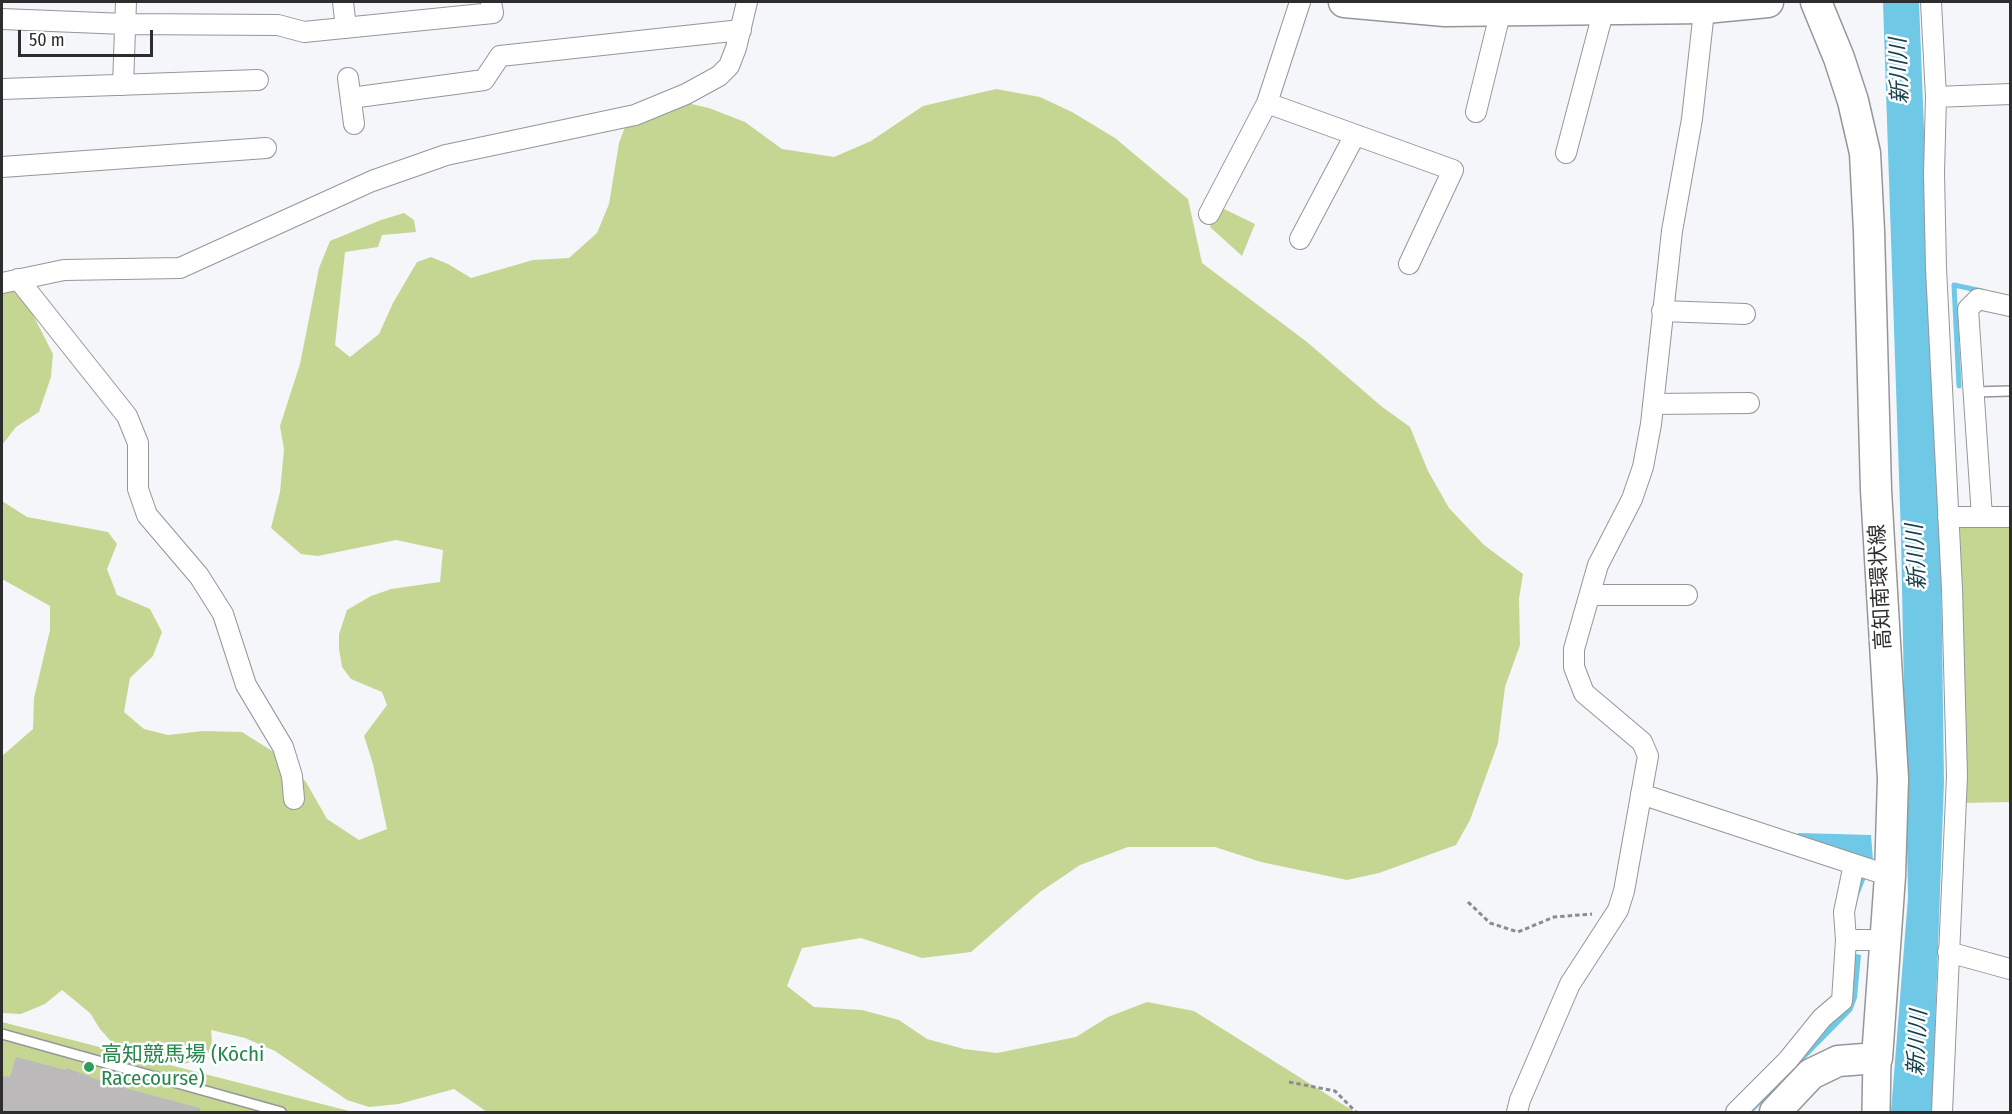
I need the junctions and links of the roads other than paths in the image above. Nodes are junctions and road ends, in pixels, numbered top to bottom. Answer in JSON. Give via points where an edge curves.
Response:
{"nodes":[{"id":1,"x":126,"y":2,"type":"edge"},
{"id":2,"x":343,"y":2,"type":"edge"},
{"id":3,"x":491,"y":2,"type":"edge"},
{"id":4,"x":747,"y":2,"type":"edge"},
{"id":5,"x":1300,"y":2,"type":"edge"},
{"id":6,"x":1344,"y":2,"type":"edge"},
{"id":7,"x":1768,"y":2,"type":"edge"},
{"id":8,"x":1816,"y":2,"type":"edge"},
{"id":9,"x":1932,"y":2,"type":"edge"},
{"id":10,"x":1705,"y":5,"type":"edge"},
{"id":11,"x":1604,"y":9,"type":"junction"},
{"id":12,"x":435,"y":10,"type":"edge"},
{"id":13,"x":1502,"y":10,"type":"junction"},
{"id":14,"x":2,"y":19,"type":"edge"},
{"id":15,"x":125,"y":24,"type":"junction"},
{"id":16,"x":346,"y":28,"type":"junction"},
{"id":17,"x":741,"y":30,"type":"junction"},
{"id":18,"x":348,"y":78,"type":"dead end"},
{"id":19,"x":258,"y":80,"type":"dead end"},
{"id":20,"x":123,"y":85,"type":"junction"},
{"id":21,"x":2,"y":89,"type":"edge"},
{"id":22,"x":2010,"y":94,"type":"edge"},
{"id":23,"x":351,"y":98,"type":"junction"},
{"id":24,"x":1936,"y":98,"type":"junction"},
{"id":25,"x":1267,"y":103,"type":"junction"},
{"id":26,"x":1476,"y":112,"type":"dead end"},
{"id":27,"x":354,"y":124,"type":"dead end"},
{"id":28,"x":1355,"y":135,"type":"junction"},
{"id":29,"x":266,"y":148,"type":"dead end"},
{"id":30,"x":1566,"y":153,"type":"dead end"},
{"id":31,"x":2,"y":167,"type":"edge"},
{"id":32,"x":1209,"y":214,"type":"dead end"},
{"id":33,"x":1300,"y":239,"type":"dead end"},
{"id":34,"x":1408,"y":264,"type":"dead end"},
{"id":35,"x":9,"y":277,"type":"edge"},
{"id":36,"x":2010,"y":306,"type":"edge"},
{"id":37,"x":1662,"y":311,"type":"junction"},
{"id":38,"x":1745,"y":314,"type":"dead end"},
{"id":39,"x":2010,"y":391,"type":"edge"},
{"id":40,"x":1974,"y":392,"type":"junction"},
{"id":41,"x":1749,"y":403,"type":"dead end"},
{"id":42,"x":1653,"y":404,"type":"junction"},
{"id":43,"x":1948,"y":517,"type":"junction"},
{"id":44,"x":1982,"y":517,"type":"junction"},
{"id":45,"x":2010,"y":517,"type":"edge"},
{"id":46,"x":1590,"y":595,"type":"junction"},
{"id":47,"x":1687,"y":595,"type":"dead end"},
{"id":48,"x":1641,"y":794,"type":"junction"},
{"id":49,"x":294,"y":799,"type":"dead end"},
{"id":50,"x":1868,"y":869,"type":"junction"},
{"id":51,"x":1846,"y":940,"type":"junction"},
{"id":52,"x":1885,"y":940,"type":"junction"},
{"id":53,"x":1948,"y":952,"type":"junction"},
{"id":54,"x":2010,"y":969,"type":"edge"},
{"id":55,"x":2,"y":1034,"type":"edge"},
{"id":56,"x":1877,"y":1058,"type":"junction"},
{"id":57,"x":281,"y":1113,"type":"edge"},
{"id":58,"x":1517,"y":1113,"type":"edge"},
{"id":59,"x":1736,"y":1113,"type":"edge"},
{"id":60,"x":1775,"y":1113,"type":"edge"},
{"id":61,"x":1876,"y":1113,"type":"edge"},
{"id":62,"x":1942,"y":1113,"type":"edge"}],
"edges":[{"from":1,"to":15,"type":"street"},
{"from":2,"to":16,"type":"street"},
{"from":3,"to":12,"type":"street","via":[[493,13]]},
{"from":4,"to":17,"type":"street"},
{"from":5,"to":25,"type":"street"},
{"from":6,"to":13,"type":"main road"},
{"from":7,"to":10,"type":"main road"},
{"from":8,"to":50,"type":"main road","name":"高知南環状線","via":[[1853,100],[1865,153],[1876,490],[1893,779]]},
{"from":9,"to":24,"type":"street"},
{"from":10,"to":11,"type":"main road"},
{"from":10,"to":37,"type":"street"},
{"from":11,"to":13,"type":"main road"},
{"from":11,"to":30,"type":"street"},
{"from":12,"to":16,"type":"street"},
{"from":13,"to":26,"type":"street"},
{"from":14,"to":15,"type":"street"},
{"from":15,"to":16,"type":"street","via":[[278,25],[304,32]]},
{"from":15,"to":20,"type":"street"},
{"from":17,"to":23,"type":"street","via":[[500,56],[484,80]]},
{"from":17,"to":35,"type":"street","via":[[729,66],[719,76],[635,115],[446,155],[372,181],[180,268],[64,270]]},
{"from":18,"to":23,"type":"street"},
{"from":19,"to":20,"type":"street"},
{"from":20,"to":21,"type":"street"},
{"from":22,"to":24,"type":"street"},
{"from":23,"to":27,"type":"street"},
{"from":24,"to":43,"type":"street","via":[[1936,268]]},
{"from":25,"to":28,"type":"street"},
{"from":25,"to":32,"type":"street"},
{"from":28,"to":33,"type":"street"},
{"from":28,"to":34,"type":"street","via":[[1453,170]]},
{"from":29,"to":31,"type":"street"},
{"from":35,"to":49,"type":"street","via":[[127,416],[138,443],[138,489],[147,515],[199,576],[223,614],[246,685],[284,747]]},
{"from":36,"to":40,"type":"street","via":[[1978,299],[1968,309]]},
{"from":37,"to":38,"type":"street"},
{"from":37,"to":42,"type":"street"},
{"from":39,"to":40,"type":"lane"},
{"from":40,"to":44,"type":"street"},
{"from":41,"to":42,"type":"street"},
{"from":42,"to":46,"type":"street","via":[[1643,467],[1632,498],[1598,564]]},
{"from":43,"to":44,"type":"street"},
{"from":43,"to":53,"type":"street","via":[[1957,776]]},
{"from":44,"to":45,"type":"street"},
{"from":46,"to":47,"type":"street"},
{"from":46,"to":48,"type":"street","via":[[1574,649],[1574,667],[1584,693],[1642,742],[1648,756]]},
{"from":48,"to":50,"type":"street"},
{"from":48,"to":58,"type":"street","via":[[1618,910],[1570,984]]},
{"from":50,"to":51,"type":"street","via":[[1844,912]]},
{"from":50,"to":52,"type":"main road","name":"高知南環状線"},
{"from":51,"to":52,"type":"street"},
{"from":51,"to":59,"type":"street","via":[[1842,1001]]},
{"from":52,"to":56,"type":"main road","name":"高知南環状線"},
{"from":53,"to":54,"type":"street"},
{"from":53,"to":62,"type":"street"},
{"from":55,"to":57,"type":"lane"},
{"from":56,"to":60,"type":"main road","via":[[1838,1061],[1812,1074]]},
{"from":56,"to":61,"type":"main road"}]}
